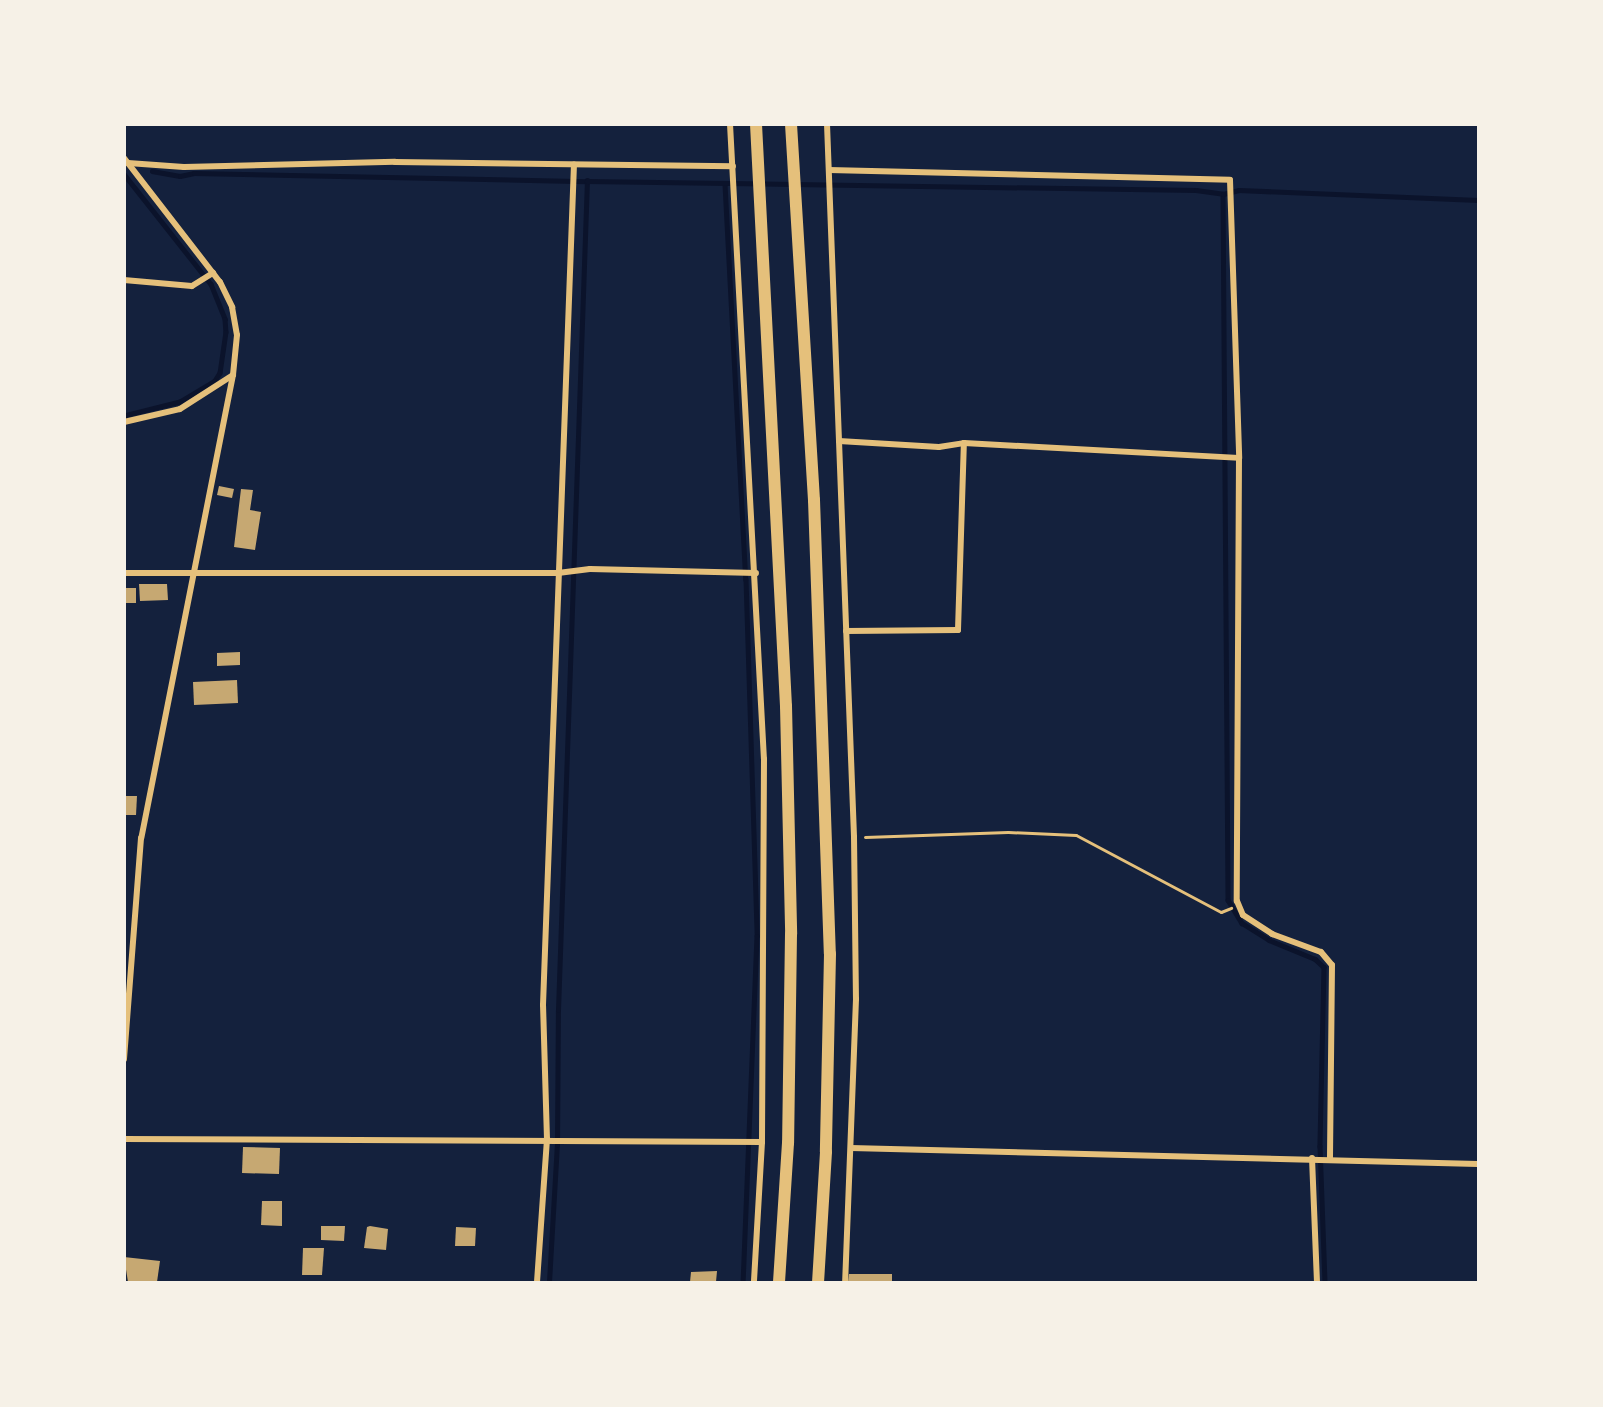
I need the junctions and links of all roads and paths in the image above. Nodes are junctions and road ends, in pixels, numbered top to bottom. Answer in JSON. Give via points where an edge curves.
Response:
{"nodes":[{"id":1,"x":730,"y":124,"type":"edge"},
{"id":2,"x":756,"y":124,"type":"edge"},
{"id":3,"x":791,"y":124,"type":"edge"},
{"id":4,"x":827,"y":124,"type":"edge"},
{"id":5,"x":126,"y":160,"type":"edge"},
{"id":6,"x":574,"y":165,"type":"junction"},
{"id":7,"x":733,"y":166,"type":"junction"},
{"id":8,"x":829,"y":170,"type":"junction"},
{"id":9,"x":209,"y":276,"type":"junction"},
{"id":10,"x":124,"y":280,"type":"edge"},
{"id":11,"x":233,"y":375,"type":"junction"},
{"id":12,"x":124,"y":422,"type":"edge"},
{"id":13,"x":839,"y":441,"type":"junction"},
{"id":14,"x":964,"y":443,"type":"junction"},
{"id":15,"x":1239,"y":458,"type":"junction"},
{"id":16,"x":195,"y":572,"type":"junction"},
{"id":17,"x":561,"y":572,"type":"junction"},
{"id":18,"x":124,"y":573,"type":"edge"},
{"id":19,"x":756,"y":573,"type":"junction"},
{"id":20,"x":846,"y":631,"type":"junction"},
{"id":21,"x":854,"y":837,"type":"junction"},
{"id":22,"x":1227,"y":909,"type":"dead end"},
{"id":23,"x":124,"y":949,"type":"edge"},
{"id":24,"x":133,"y":949,"type":"junction"},
{"id":25,"x":124,"y":1059,"type":"edge"},
{"id":26,"x":124,"y":1138,"type":"edge"},
{"id":27,"x":550,"y":1139,"type":"junction"},
{"id":28,"x":762,"y":1142,"type":"junction"},
{"id":29,"x":851,"y":1148,"type":"junction"},
{"id":30,"x":1314,"y":1158,"type":"junction"},
{"id":31,"x":1327,"y":1159,"type":"junction"},
{"id":32,"x":1479,"y":1164,"type":"edge"},
{"id":33,"x":537,"y":1282,"type":"edge"},
{"id":34,"x":754,"y":1282,"type":"edge"},
{"id":35,"x":779,"y":1282,"type":"edge"},
{"id":36,"x":818,"y":1282,"type":"edge"},
{"id":37,"x":845,"y":1282,"type":"edge"},
{"id":38,"x":1317,"y":1282,"type":"edge"}],
"edges":[{"from":1,"to":7,"type":"street"},
{"from":2,"to":35,"type":"highway","via":[[786,706],[791,934],[788,1143]]},
{"from":3,"to":36,"type":"highway","via":[[814,500],[830,954],[826,1152]]},
{"from":4,"to":8,"type":"street"},
{"from":5,"to":6,"type":"street","via":[[184,167],[395,162]]},
{"from":5,"to":9,"type":"street"},
{"from":6,"to":7,"type":"street"},
{"from":6,"to":17,"type":"street"},
{"from":7,"to":19,"type":"street"},
{"from":8,"to":13,"type":"street"},
{"from":8,"to":15,"type":"street","via":[[1230,180]]},
{"from":9,"to":10,"type":"street","via":[[192,285]]},
{"from":9,"to":11,"type":"street","via":[[232,307],[237,335]]},
{"from":11,"to":12,"type":"street","via":[[180,409]]},
{"from":11,"to":16,"type":"street"},
{"from":13,"to":14,"type":"street","via":[[939,447]]},
{"from":13,"to":20,"type":"street"},
{"from":14,"to":15,"type":"street"},
{"from":14,"to":20,"type":"street","via":[[958,630]]},
{"from":15,"to":31,"type":"street","via":[[1237,901],[1243,915],[1272,934],[1321,952],[1332,965]]},
{"from":16,"to":17,"type":"street"},
{"from":16,"to":18,"type":"street"},
{"from":16,"to":24,"type":"street","via":[[141,838]]},
{"from":17,"to":19,"type":"street"},
{"from":17,"to":27,"type":"street","via":[[543,1005]]},
{"from":19,"to":28,"type":"street","via":[[766,900]]},
{"from":20,"to":21,"type":"street"},
{"from":21,"to":22,"type":"path","via":[[1008,832],[1076,835],[1221,912]]},
{"from":21,"to":29,"type":"street"},
{"from":23,"to":24,"type":"street"},
{"from":24,"to":25,"type":"street"},
{"from":26,"to":27,"type":"street"},
{"from":27,"to":28,"type":"street"},
{"from":27,"to":33,"type":"street"},
{"from":28,"to":34,"type":"street"},
{"from":29,"to":30,"type":"street"},
{"from":29,"to":37,"type":"street"},
{"from":30,"to":31,"type":"street"},
{"from":30,"to":38,"type":"street"},
{"from":31,"to":32,"type":"street"}]}
